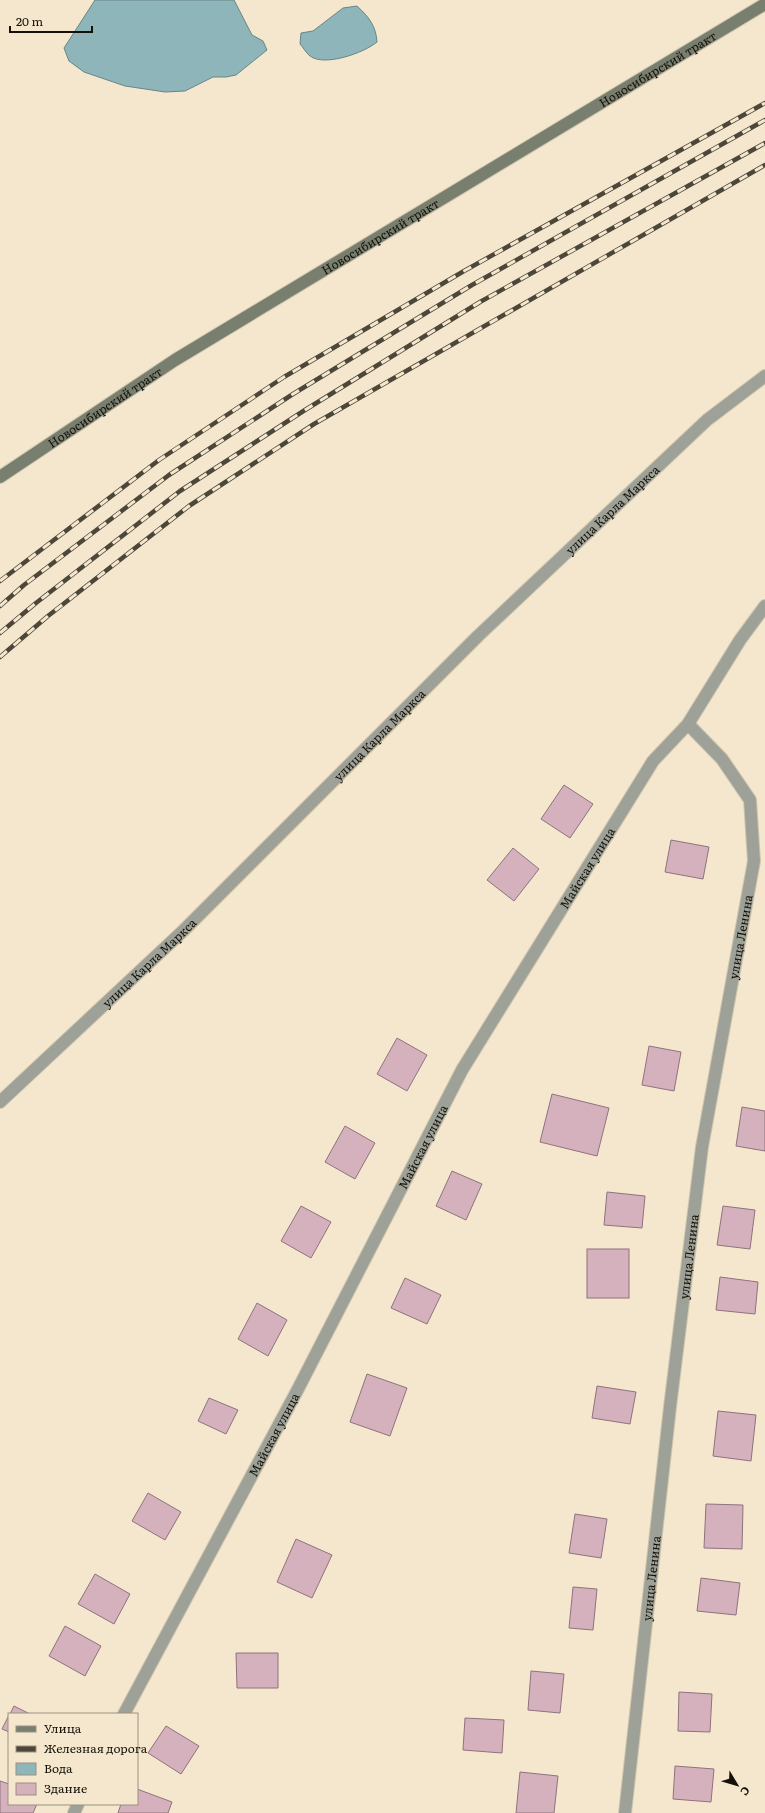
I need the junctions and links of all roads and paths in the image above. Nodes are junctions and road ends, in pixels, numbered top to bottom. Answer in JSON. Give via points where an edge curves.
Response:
{"nodes":[{"id":1,"x":765,"y":4,"type":"edge"},
{"id":2,"x":765,"y":376,"type":"edge"},
{"id":3,"x":0,"y":477,"type":"edge"},
{"id":4,"x":765,"y":606,"type":"edge"},
{"id":5,"x":688,"y":724,"type":"junction"},
{"id":6,"x":0,"y":1102,"type":"edge"},
{"id":7,"x":125,"y":1713,"type":"edge"},
{"id":8,"x":624,"y":1813,"type":"edge"}],
"edges":[{"from":1,"to":3,"type":"main road","name":"Новосибирский тракт","via":[[175,360]]},
{"from":2,"to":6,"type":"street","name":"улица Карла Маркса","via":[[706,420],[478,636],[183,931]]},
{"from":4,"to":5,"type":"street","name":"Майская улица","via":[[740,640]]},
{"from":5,"to":7,"type":"street","name":"Майская улица","via":[[653,761],[462,1070],[301,1382]]},
{"from":5,"to":8,"type":"street","name":"улица Ленина","via":[[722,759],[750,800],[754,861],[702,1147]]}]}
